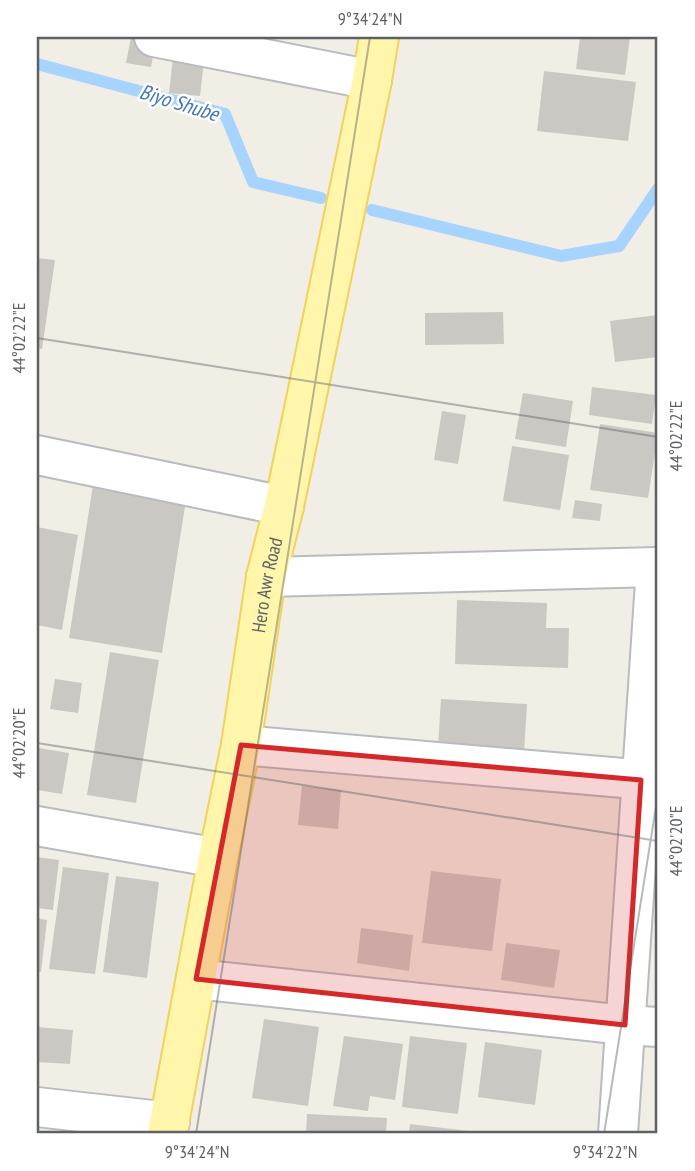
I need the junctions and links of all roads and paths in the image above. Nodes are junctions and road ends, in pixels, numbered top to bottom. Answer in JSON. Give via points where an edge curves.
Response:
{"nodes":[{"id":1,"x":154,"y":37,"type":"edge"},
{"id":2,"x":379,"y":37,"type":"edge"},
{"id":3,"x":372,"y":80,"type":"junction"},
{"id":4,"x":37,"y":455,"type":"edge"},
{"id":5,"x":284,"y":506,"type":"junction"},
{"id":6,"x":657,"y":567,"type":"edge"},
{"id":7,"x":266,"y":577,"type":"junction"},
{"id":8,"x":241,"y":746,"type":"junction"},
{"id":9,"x":650,"y":781,"type":"edge"},
{"id":10,"x":37,"y":825,"type":"edge"},
{"id":11,"x":218,"y":858,"type":"junction"},
{"id":12,"x":196,"y":979,"type":"junction"},
{"id":13,"x":642,"y":1026,"type":"edge"},
{"id":14,"x":37,"y":1107,"type":"edge"},
{"id":15,"x":169,"y":1128,"type":"edge"},
{"id":16,"x":618,"y":1134,"type":"edge"}],
"edges":[{"from":1,"to":3,"type":"street"},
{"from":2,"to":3,"type":"main road","name":"Hero Awr Road"},
{"from":3,"to":5,"type":"main road","name":"Hero Awr Road"},
{"from":4,"to":5,"type":"street"},
{"from":5,"to":7,"type":"main road","name":"Hero Awr Road"},
{"from":6,"to":7,"type":"street"},
{"from":6,"to":9,"type":"street"},
{"from":7,"to":8,"type":"main road","name":"Hero Awr Road"},
{"from":8,"to":9,"type":"street"},
{"from":8,"to":11,"type":"main road","name":"Hero Awr Road"},
{"from":9,"to":13,"type":"street"},
{"from":10,"to":11,"type":"street"},
{"from":11,"to":12,"type":"main road","name":"Hero Awr Road"},
{"from":12,"to":13,"type":"street"},
{"from":12,"to":15,"type":"main road","name":"Hero Awr Road"},
{"from":13,"to":16,"type":"street"},
{"from":14,"to":15,"type":"street"}]}
